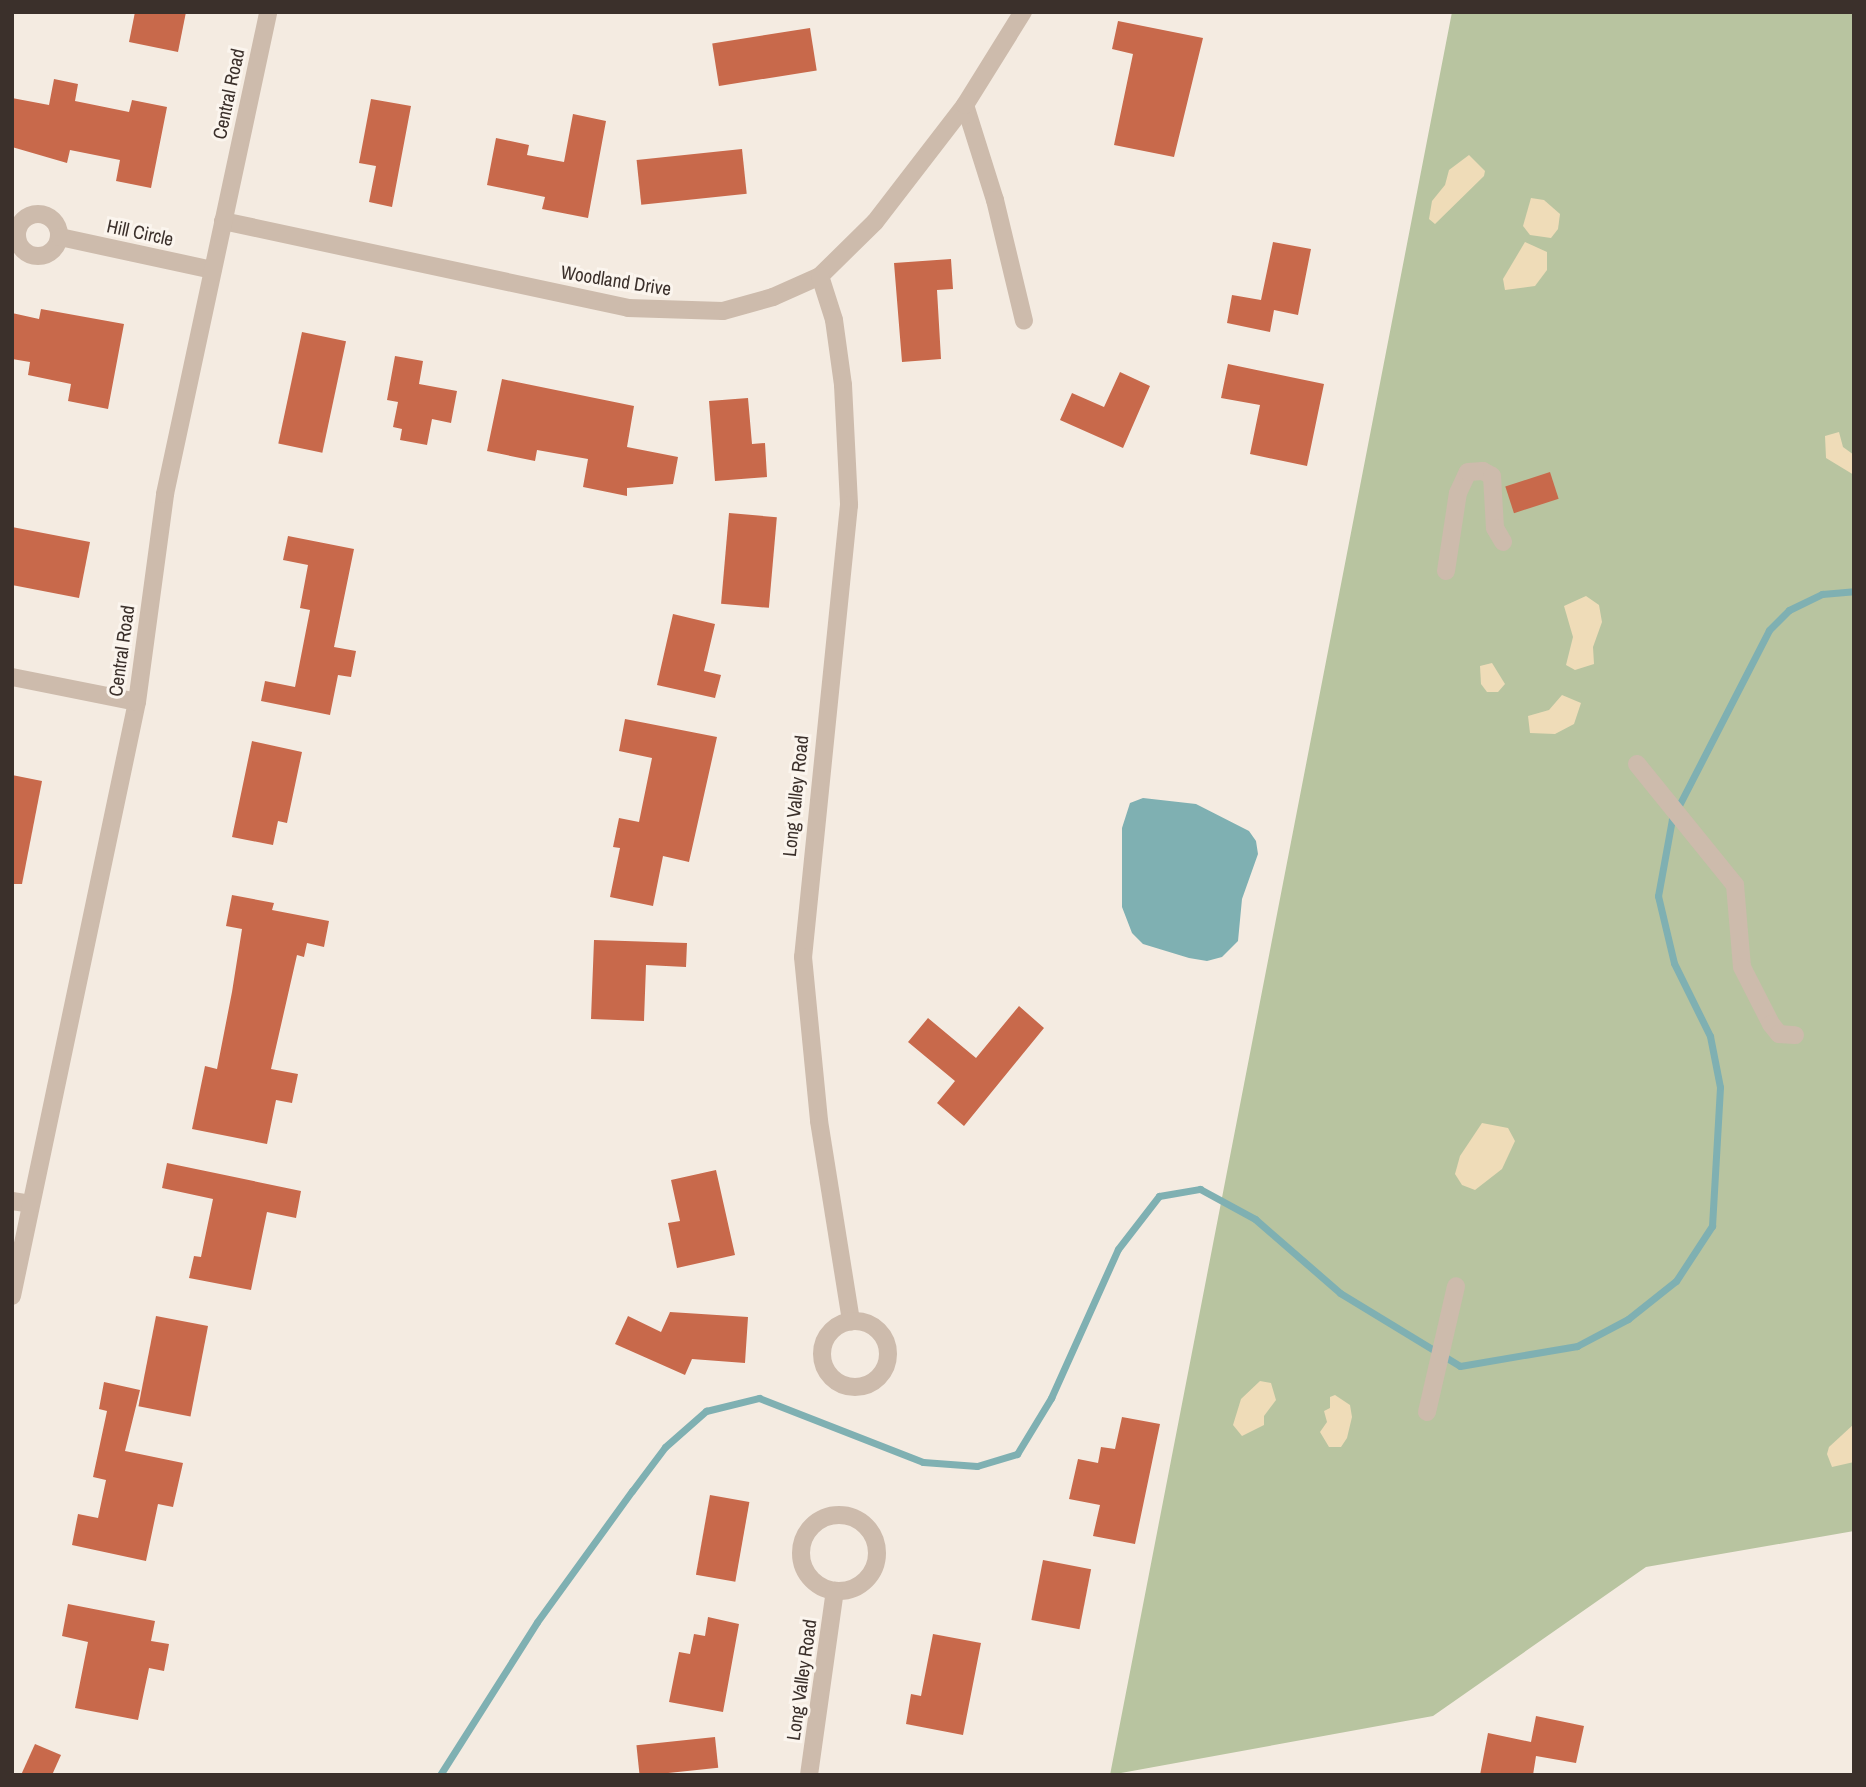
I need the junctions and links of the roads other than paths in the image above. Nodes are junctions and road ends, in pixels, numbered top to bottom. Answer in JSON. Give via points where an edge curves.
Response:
{"nodes":[{"id":1,"x":268,"y":12,"type":"edge"},
{"id":2,"x":1023,"y":12,"type":"edge"},
{"id":3,"x":965,"y":105,"type":"junction"},
{"id":4,"x":223,"y":221,"type":"junction"},
{"id":5,"x":60,"y":237,"type":"dead end"},
{"id":6,"x":212,"y":270,"type":"junction"},
{"id":7,"x":820,"y":276,"type":"junction"},
{"id":8,"x":1024,"y":321,"type":"dead end"},
{"id":9,"x":1503,"y":542,"type":"dead end"},
{"id":10,"x":1446,"y":571,"type":"dead end"},
{"id":11,"x":12,"y":677,"type":"edge"},
{"id":12,"x":136,"y":702,"type":"junction"},
{"id":13,"x":1637,"y":764,"type":"dead end"},
{"id":14,"x":1795,"y":1035,"type":"dead end"},
{"id":15,"x":12,"y":1200,"type":"edge"},
{"id":16,"x":32,"y":1204,"type":"junction"},
{"id":17,"x":1456,"y":1286,"type":"dead end"},
{"id":18,"x":12,"y":1296,"type":"edge"},
{"id":19,"x":851,"y":1321,"type":"dead end"},
{"id":20,"x":1427,"y":1412,"type":"dead end"},
{"id":21,"x":835,"y":1591,"type":"junction"},
{"id":22,"x":809,"y":1775,"type":"edge"}],
"edges":[{"from":1,"to":4,"type":"street","name":"Central Road"},
{"from":2,"to":3,"type":"street","name":"Woodland Drive"},
{"from":3,"to":7,"type":"street","name":"Woodland Drive","via":[[875,222]]},
{"from":3,"to":8,"type":"street","via":[[995,200]]},
{"from":4,"to":6,"type":"street","name":"Central Road"},
{"from":4,"to":7,"type":"street","name":"Woodland Drive","via":[[628,308],[723,311],[773,297]]},
{"from":5,"to":6,"type":"street","name":"Hill Circle"},
{"from":6,"to":12,"type":"street","name":"Central Road","via":[[164,494]]},
{"from":7,"to":19,"type":"street","name":"Long Valley Road","via":[[834,320],[841,372],[849,505],[804,914],[803,969],[819,1121]]},
{"from":9,"to":10,"type":"street","via":[[1495,528],[1492,476],[1468,472],[1458,493]]},
{"from":11,"to":12,"type":"street"},
{"from":12,"to":16,"type":"street","name":"Central Road"},
{"from":13,"to":14,"type":"street","via":[[1735,885],[1742,967],[1779,1034]]},
{"from":15,"to":16,"type":"street"},
{"from":16,"to":18,"type":"street","name":"Central Road"},
{"from":17,"to":20,"type":"street"},
{"from":21,"to":21,"type":"street","via":[[860,1585],[875,1564],[876,1551],[867,1528],[839,1515],[826,1518],[807,1533],[801,1558],[812,1581]]},
{"from":21,"to":22,"type":"street","name":"Long Valley Road"}]}
